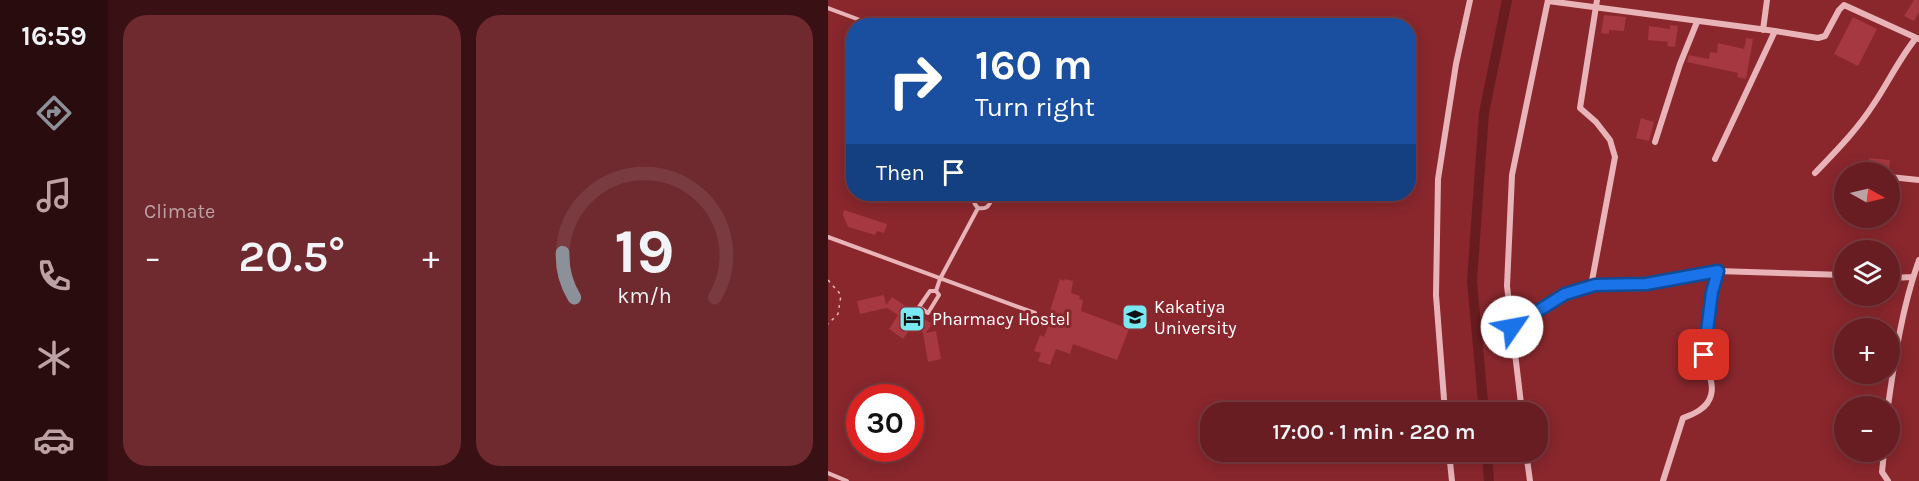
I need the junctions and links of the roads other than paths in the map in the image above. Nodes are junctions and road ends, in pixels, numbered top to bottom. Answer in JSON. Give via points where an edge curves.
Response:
{"nodes":[{"id":1,"x":1470,"y":0,"type":"edge"},
{"id":2,"x":1548,"y":0,"type":"edge"},
{"id":3,"x":1767,"y":0,"type":"edge"},
{"id":4,"x":1598,"y":3,"type":"edge"},
{"id":5,"x":828,"y":8,"type":"edge"},
{"id":6,"x":855,"y":18,"type":"edge"},
{"id":7,"x":1697,"y":22,"type":"junction"},
{"id":8,"x":1763,"y":30,"type":"junction"},
{"id":9,"x":1775,"y":31,"type":"junction"},
{"id":10,"x":1917,"y":39,"type":"edge"},
{"id":11,"x":1655,"y":142,"type":"dead end"},
{"id":12,"x":1715,"y":159,"type":"dead end"},
{"id":13,"x":1815,"y":173,"type":"dead end"},
{"id":14,"x":1900,"y":178,"type":"edge"},
{"id":15,"x":1919,"y":180,"type":"edge"},
{"id":16,"x":974,"y":201,"type":"edge"},
{"id":17,"x":991,"y":201,"type":"edge"},
{"id":18,"x":978,"y":208,"type":"junction"},
{"id":19,"x":828,"y":237,"type":"edge"},
{"id":20,"x":1919,"y":260,"type":"edge"},
{"id":21,"x":1718,"y":271,"type":"junction"},
{"id":22,"x":1834,"y":275,"type":"edge"},
{"id":23,"x":1913,"y":277,"type":"junction"},
{"id":24,"x":1900,"y":278,"type":"edge"},
{"id":25,"x":940,"y":279,"type":"junction"},
{"id":26,"x":1591,"y":286,"type":"junction"},
{"id":27,"x":936,"y":291,"type":"junction"},
{"id":28,"x":1035,"y":313,"type":"dead end"},
{"id":29,"x":1512,"y":327,"type":"junction"},
{"id":30,"x":1889,"y":396,"type":"edge"},
{"id":31,"x":1444,"y":402,"type":"edge"},
{"id":32,"x":1521,"y":402,"type":"edge"},
{"id":33,"x":1450,"y":462,"type":"edge"},
{"id":34,"x":1527,"y":462,"type":"edge"},
{"id":35,"x":1883,"y":462,"type":"edge"},
{"id":36,"x":828,"y":473,"type":"edge"},
{"id":37,"x":848,"y":481,"type":"edge"},
{"id":38,"x":1452,"y":481,"type":"edge"},
{"id":39,"x":1530,"y":481,"type":"edge"},
{"id":40,"x":1663,"y":481,"type":"edge"},
{"id":41,"x":1888,"y":481,"type":"edge"}],
"edges":[{"from":1,"to":31,"type":"street","via":[[1438,179],[1436,295]]},
{"from":2,"to":4,"type":"street"},
{"from":2,"to":29,"type":"street","via":[[1512,175],[1507,286]]},
{"from":3,"to":8,"type":"street"},
{"from":4,"to":7,"type":"street"},
{"from":4,"to":26,"type":"street","via":[[1580,108],[1610,140],[1615,157]]},
{"from":5,"to":6,"type":"lane"},
{"from":7,"to":8,"type":"street"},
{"from":7,"to":11,"type":"street"},
{"from":8,"to":9,"type":"street"},
{"from":9,"to":10,"type":"street","via":[[1825,36],[1844,5]]},
{"from":9,"to":12,"type":"street"},
{"from":10,"to":13,"type":"street","via":[[1900,57],[1873,106]]},
{"from":14,"to":15,"type":"street"},
{"from":16,"to":18,"type":"lane"},
{"from":17,"to":18,"type":"lane","via":[[983,209]]},
{"from":18,"to":25,"type":"lane"},
{"from":19,"to":25,"type":"lane"},
{"from":20,"to":23,"type":"street"},
{"from":21,"to":22,"type":"street"},
{"from":21,"to":26,"type":"street","via":[[1646,284]]},
{"from":21,"to":40,"type":"street","via":[[1704,355],[1711,395],[1704,408],[1683,418]]},
{"from":23,"to":24,"type":"street"},
{"from":23,"to":30,"type":"street"},
{"from":25,"to":27,"type":"lane"},
{"from":25,"to":28,"type":"lane"},
{"from":26,"to":29,"type":"street","via":[[1565,294]]},
{"from":27,"to":27,"type":"lane","via":[[939,296],[928,313],[919,307],[930,291]]},
{"from":29,"to":32,"type":"street"},
{"from":33,"to":38,"type":"street"},
{"from":34,"to":39,"type":"street"},
{"from":35,"to":41,"type":"street","via":[[1882,472]]},
{"from":36,"to":37,"type":"lane"}]}
